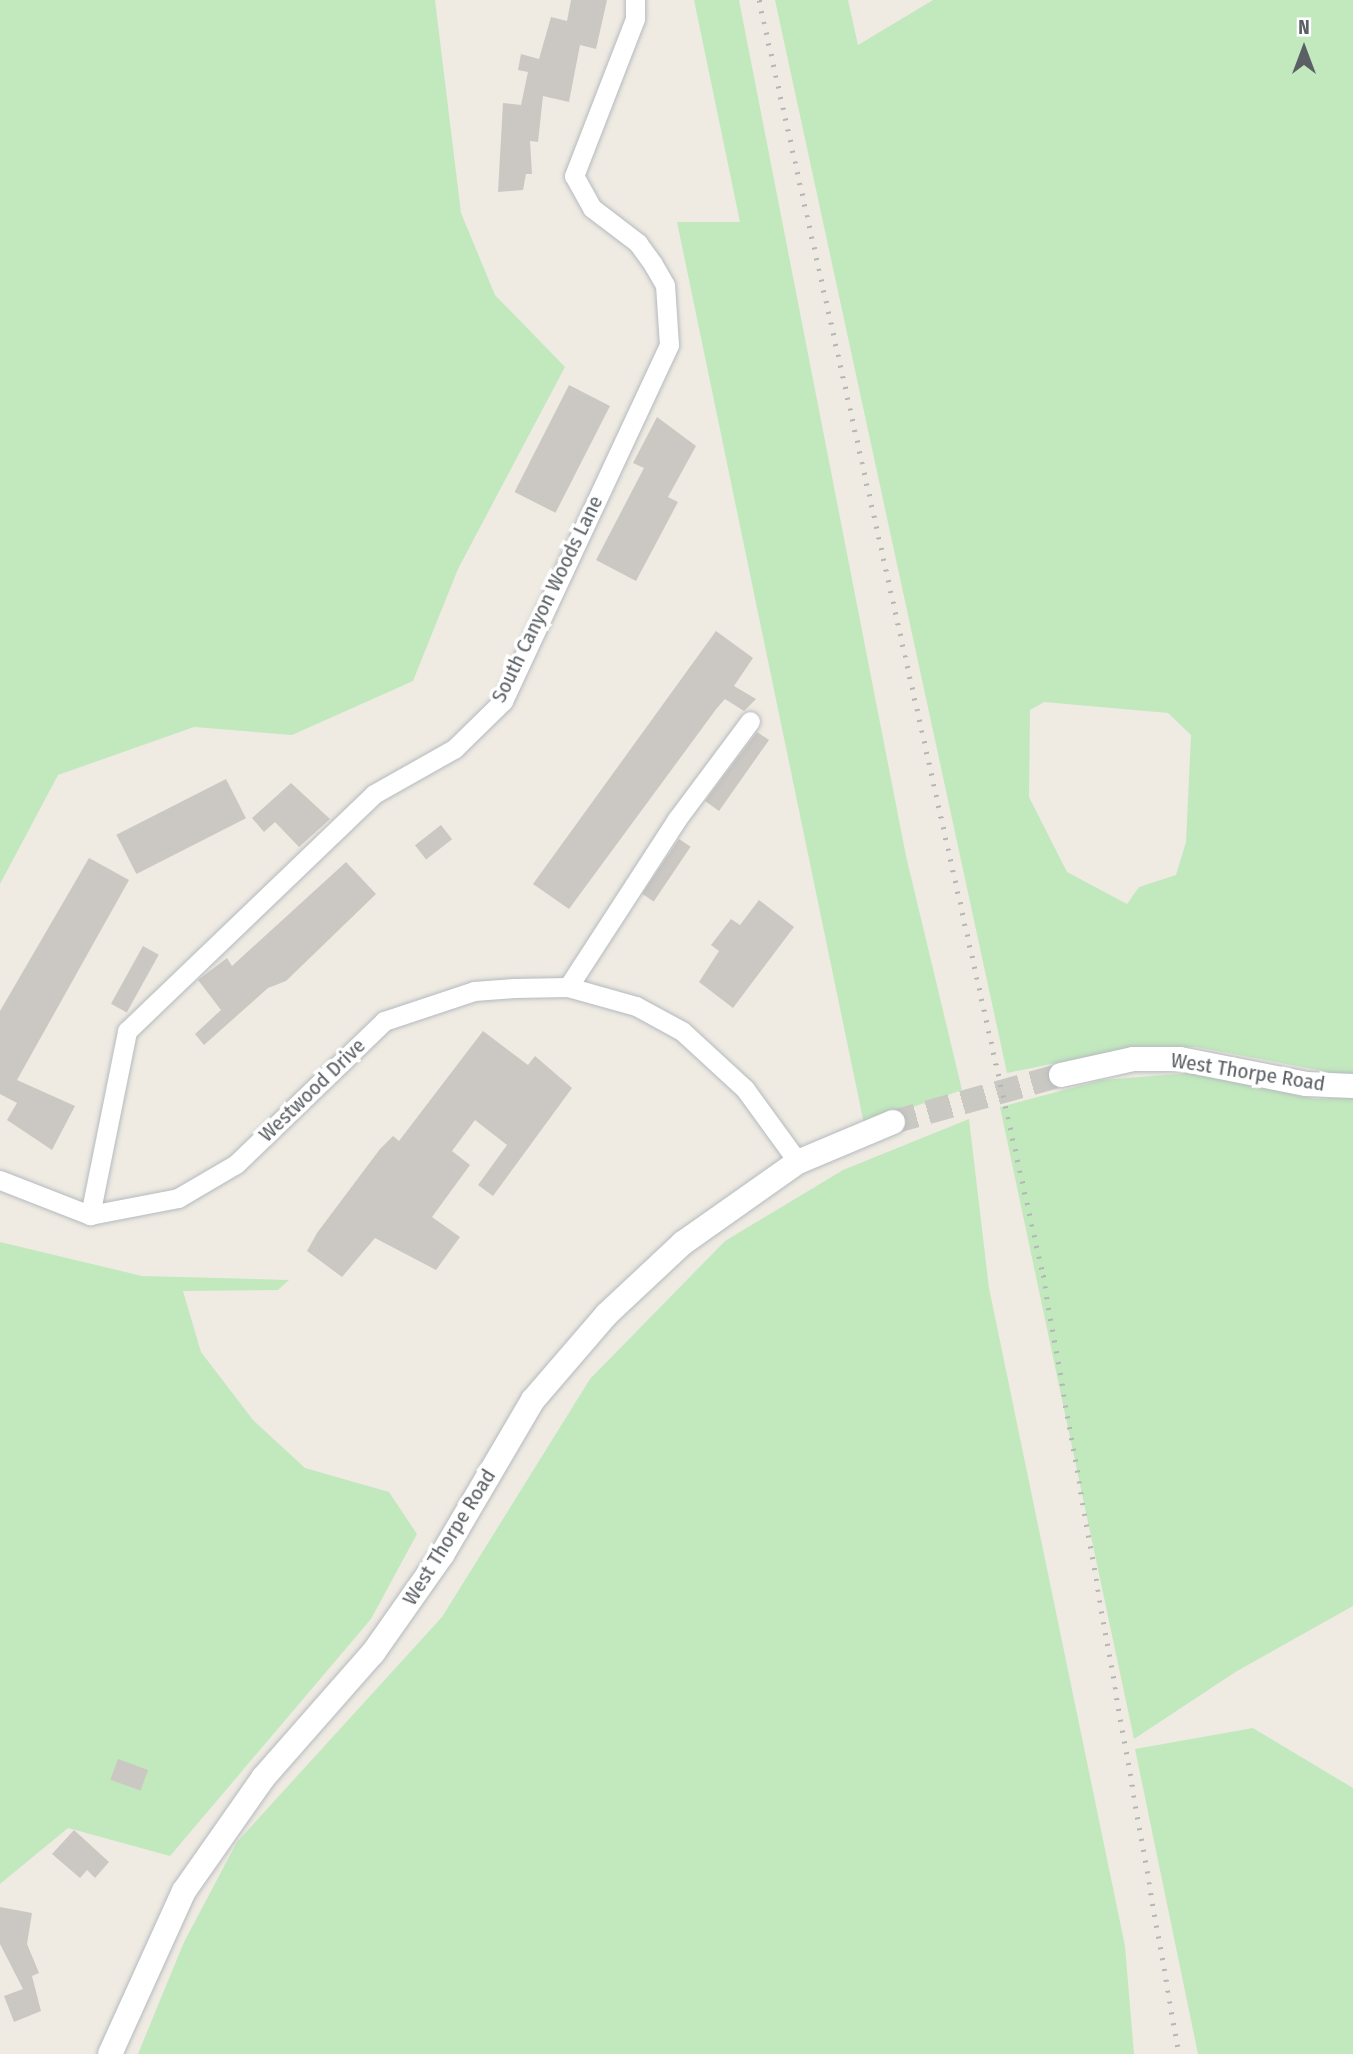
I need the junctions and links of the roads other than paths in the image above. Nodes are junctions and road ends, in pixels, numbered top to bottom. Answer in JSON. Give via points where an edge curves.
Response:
{"nodes":[{"id":1,"x":635,"y":0,"type":"edge"},
{"id":2,"x":750,"y":721,"type":"dead end"},
{"id":3,"x":568,"y":987,"type":"junction"},
{"id":4,"x":1061,"y":1075,"type":"tunnel mouth"},
{"id":5,"x":1353,"y":1086,"type":"edge"},
{"id":6,"x":893,"y":1122,"type":"tunnel mouth"},
{"id":7,"x":798,"y":1162,"type":"junction"},
{"id":8,"x":0,"y":1180,"type":"edge"},
{"id":9,"x":90,"y":1215,"type":"junction"},
{"id":10,"x":110,"y":2054,"type":"edge"}],
"edges":[{"from":1,"to":9,"type":"street","name":"South Canyon Woods Lane","via":[[635,19],[575,176],[592,208],[638,243],[665,285],[669,345],[503,701],[454,749],[374,794],[127,1031]]},
{"from":2,"to":3,"type":"street","via":[[677,819]]},
{"from":3,"to":7,"type":"street","name":"Westwood Drive","via":[[636,1006],[719,1059]]},
{"from":3,"to":9,"type":"street","name":"Westwood Drive","via":[[474,991],[384,1021],[236,1164],[178,1198]]},
{"from":4,"to":5,"type":"street","name":"West Thorpe Road","via":[[1133,1059],[1180,1059],[1306,1084]]},
{"from":6,"to":7,"type":"street","name":"West Thorpe Road"},
{"from":7,"to":10,"type":"street","name":"West Thorpe Road","via":[[684,1242],[607,1314],[533,1400],[442,1555],[373,1653],[263,1778],[184,1891]]},
{"from":8,"to":9,"type":"street"}]}
